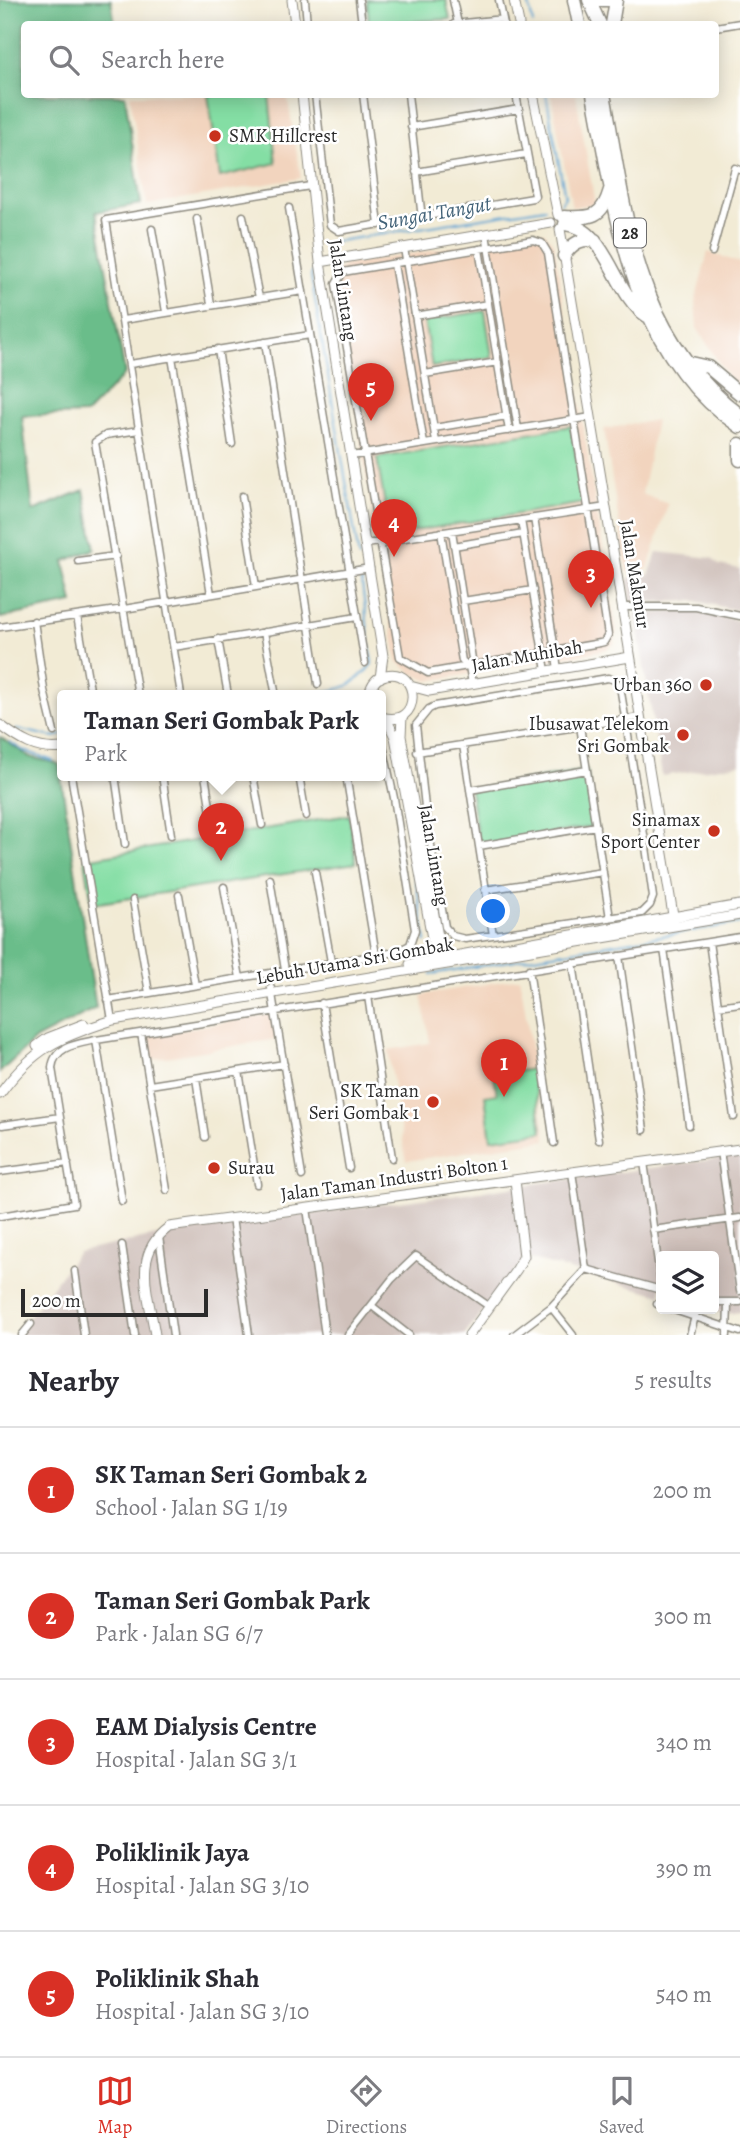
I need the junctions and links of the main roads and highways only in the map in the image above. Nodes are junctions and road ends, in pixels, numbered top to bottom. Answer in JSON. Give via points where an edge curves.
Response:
{"nodes":[{"id":1,"x":574,"y":0,"type":"edge"},
{"id":2,"x":587,"y":0,"type":"edge"},
{"id":3,"x":599,"y":0,"type":"edge"},
{"id":4,"x":609,"y":0,"type":"edge"},
{"id":5,"x":616,"y":0,"type":"edge"},
{"id":6,"x":578,"y":21,"type":"edge"},
{"id":7,"x":590,"y":21,"type":"edge"},
{"id":8,"x":598,"y":21,"type":"edge"},
{"id":9,"x":612,"y":21,"type":"edge"},
{"id":10,"x":594,"y":98,"type":"edge"},
{"id":11,"x":609,"y":98,"type":"edge"},
{"id":12,"x":611,"y":188,"type":"junction"},
{"id":13,"x":595,"y":240,"type":"junction"},
{"id":14,"x":564,"y":256,"type":"road end"},
{"id":15,"x":649,"y":317,"type":"junction"},
{"id":16,"x":685,"y":362,"type":"junction"},
{"id":17,"x":740,"y":394,"type":"edge"},
{"id":18,"x":740,"y":415,"type":"edge"},
{"id":19,"x":740,"y":427,"type":"edge"},
{"id":20,"x":740,"y":444,"type":"edge"},
{"id":21,"x":740,"y":460,"type":"edge"}],
"edges":[{"from":1,"to":6,"type":"highway"},
{"from":2,"to":7,"type":"highway"},
{"from":2,"to":8,"type":"highway"},
{"from":3,"to":4,"type":"highway"},
{"from":5,"to":9,"type":"highway"},
{"from":10,"to":12,"type":"highway","number":"28"},
{"from":11,"to":16,"type":"highway","number":"28","via":[[640,270]]},
{"from":12,"to":13,"type":"highway","via":[[607,203],[597,214],[560,221],[575,225]]},
{"from":12,"to":15,"type":"highway","number":"28","via":[[628,264]]},
{"from":13,"to":14,"type":"highway","via":[[573,244]]},
{"from":13,"to":15,"type":"highway","via":[[624,293]]},
{"from":15,"to":19,"type":"highway","number":"28","via":[[689,382]]},
{"from":16,"to":17,"type":"highway","via":[[708,367]]},
{"from":16,"to":18,"type":"highway","number":"28"},
{"from":20,"to":21,"type":"highway"}]}
